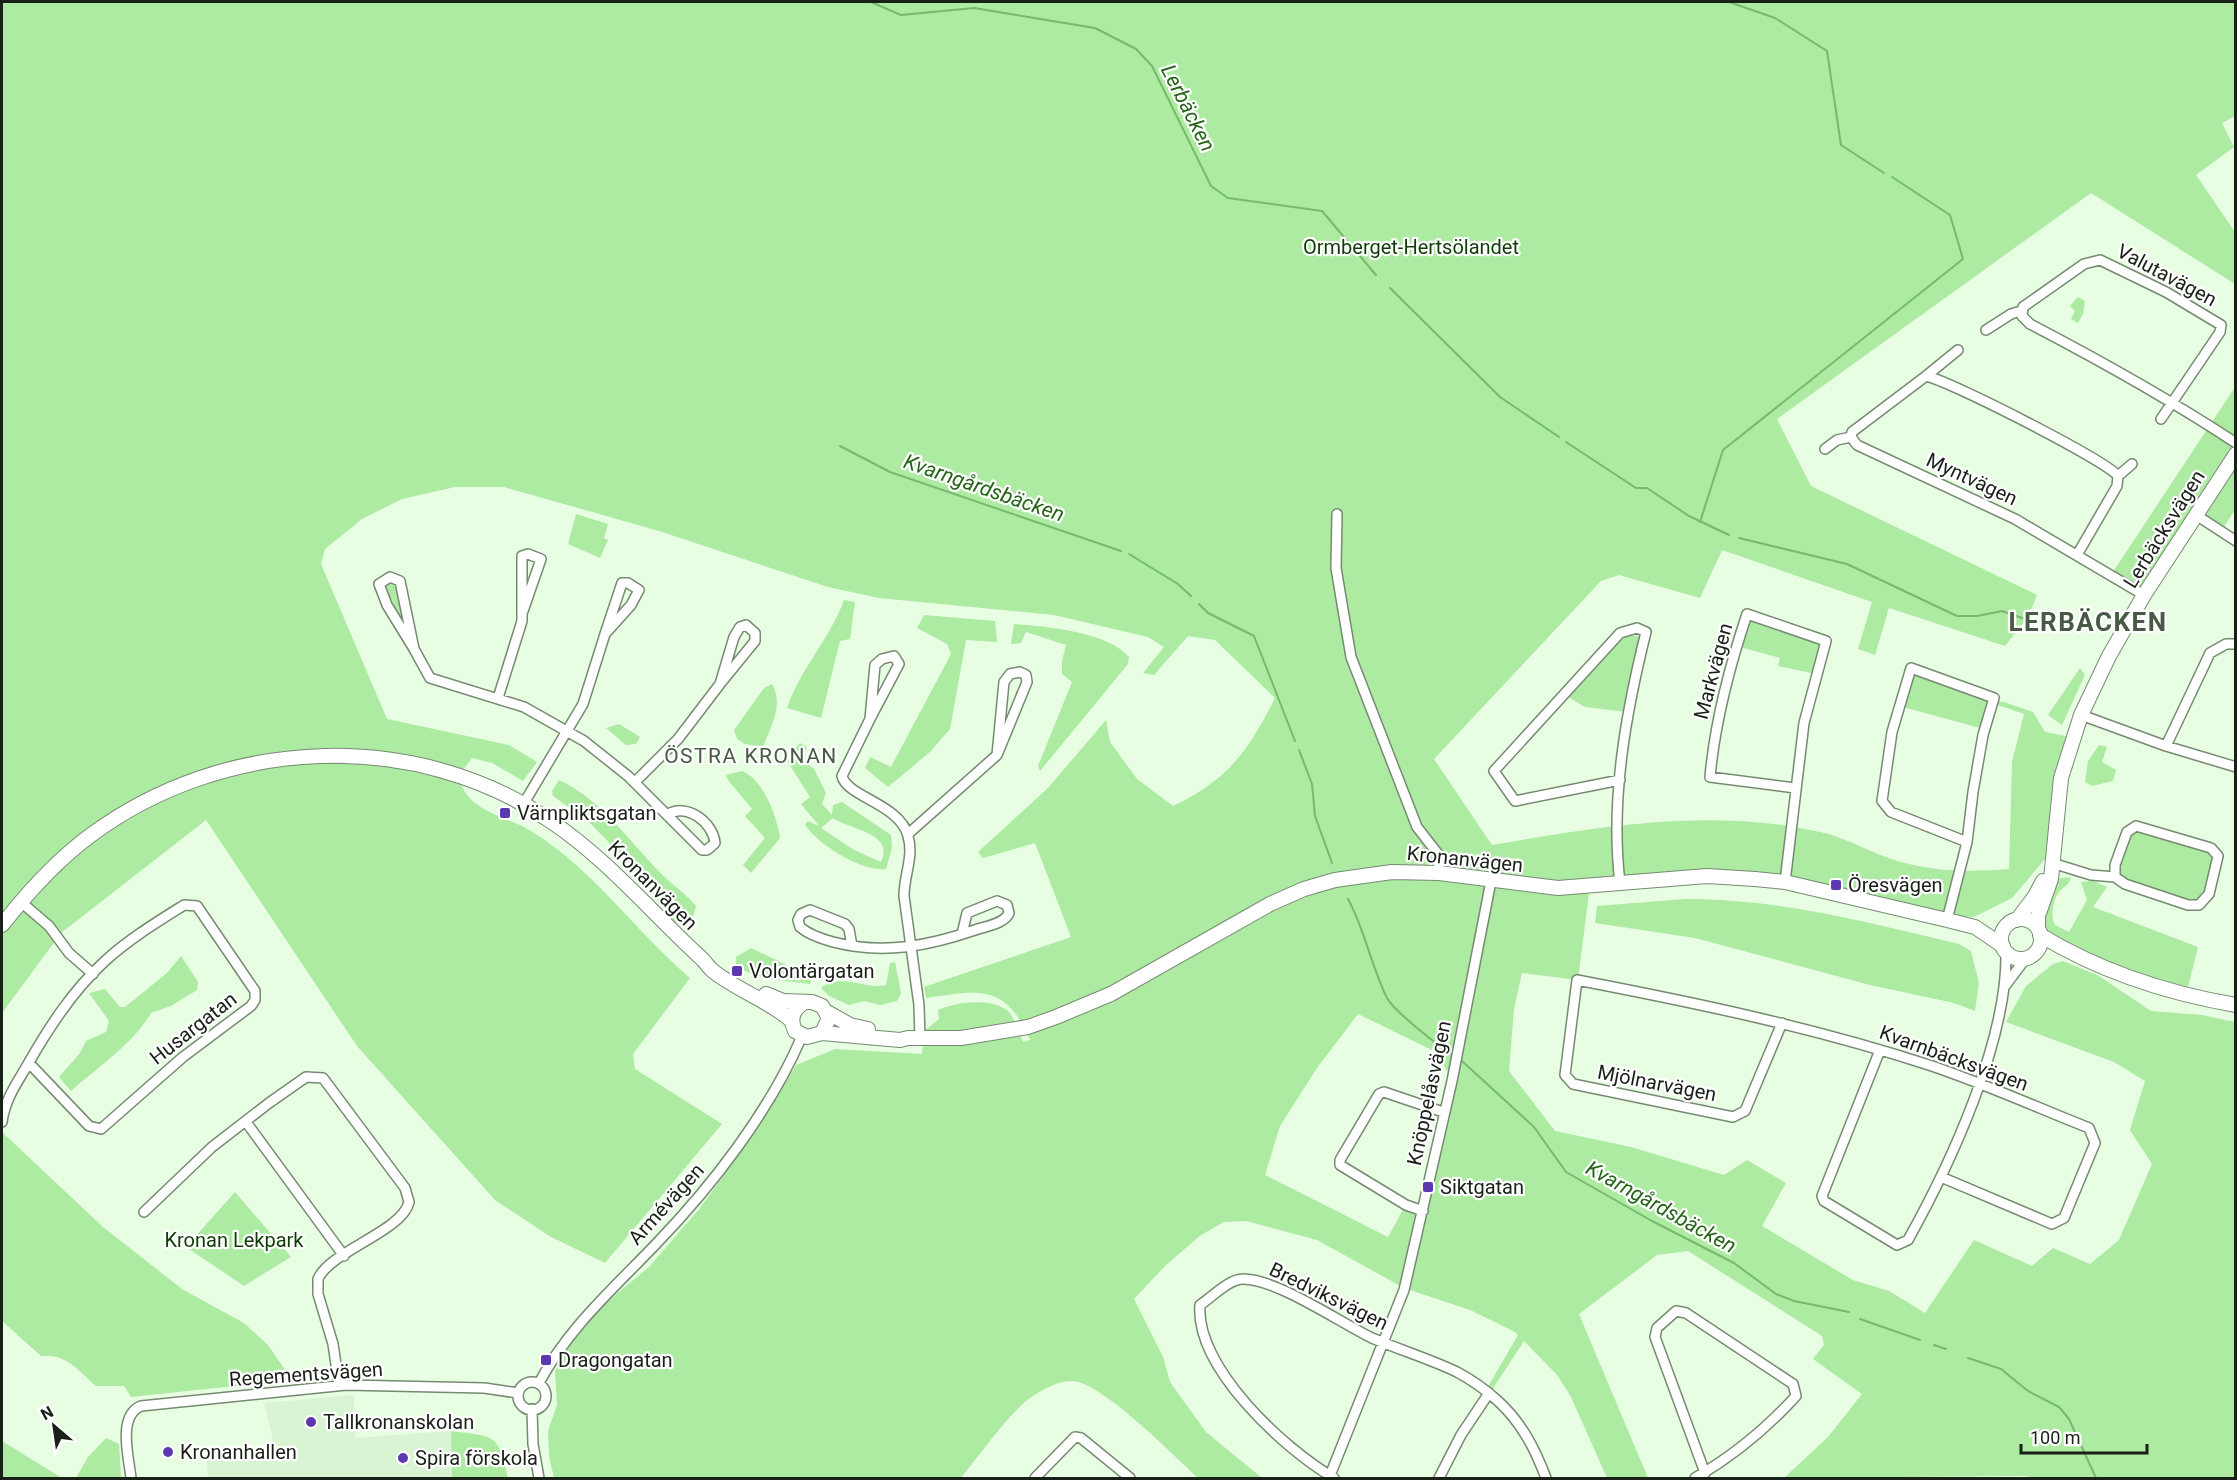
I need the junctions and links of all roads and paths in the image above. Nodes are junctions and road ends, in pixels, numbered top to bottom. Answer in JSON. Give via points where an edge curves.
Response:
{"nodes":[{"id":1,"x":2021,"y":311,"type":"junction"},
{"id":2,"x":1986,"y":330,"type":"dead end"},
{"id":3,"x":1958,"y":350,"type":"dead end"},
{"id":4,"x":1926,"y":376,"type":"junction"},
{"id":5,"x":2172,"y":401,"type":"junction"},
{"id":6,"x":2161,"y":419,"type":"dead end"},
{"id":7,"x":1851,"y":436,"type":"junction"},
{"id":8,"x":2235,"y":443,"type":"edge"},
{"id":9,"x":1825,"y":449,"type":"dead end"},
{"id":10,"x":2235,"y":454,"type":"edge"},
{"id":11,"x":2132,"y":464,"type":"dead end"},
{"id":12,"x":2118,"y":476,"type":"junction"},
{"id":13,"x":1337,"y":514,"type":"dead end"},
{"id":14,"x":2196,"y":515,"type":"junction"},
{"id":15,"x":2235,"y":541,"type":"edge"},
{"id":16,"x":2077,"y":555,"type":"junction"},
{"id":17,"x":2144,"y":595,"type":"junction"},
{"id":18,"x":523,"y":611,"type":"junction"},
{"id":19,"x":605,"y":634,"type":"junction"},
{"id":20,"x":2235,"y":644,"type":"edge"},
{"id":21,"x":414,"y":649,"type":"junction"},
{"id":22,"x":720,"y":684,"type":"junction"},
{"id":23,"x":498,"y":698,"type":"junction"},
{"id":24,"x":2082,"y":715,"type":"junction"},
{"id":25,"x":870,"y":719,"type":"junction"},
{"id":26,"x":567,"y":731,"type":"junction"},
{"id":27,"x":2166,"y":746,"type":"junction"},
{"id":28,"x":997,"y":755,"type":"junction"},
{"id":29,"x":2235,"y":767,"type":"edge"},
{"id":30,"x":1620,"y":780,"type":"junction"},
{"id":31,"x":635,"y":782,"type":"junction"},
{"id":32,"x":1795,"y":788,"type":"junction"},
{"id":33,"x":524,"y":803,"type":"junction"},
{"id":34,"x":667,"y":815,"type":"junction"},
{"id":35,"x":908,"y":834,"type":"junction"},
{"id":36,"x":1967,"y":842,"type":"junction"},
{"id":37,"x":2052,"y":863,"type":"junction"},
{"id":38,"x":1439,"y":873,"type":"junction"},
{"id":39,"x":2115,"y":877,"type":"junction"},
{"id":40,"x":1491,"y":881,"type":"junction"},
{"id":41,"x":1785,"y":882,"type":"junction"},
{"id":42,"x":1620,"y":883,"type":"junction"},
{"id":43,"x":21,"y":902,"type":"junction"},
{"id":44,"x":1947,"y":920,"type":"junction"},
{"id":45,"x":2012,"y":922,"type":"junction"},
{"id":46,"x":2,"y":924,"type":"edge"},
{"id":47,"x":1975,"y":927,"type":"junction"},
{"id":48,"x":2039,"y":932,"type":"junction"},
{"id":49,"x":962,"y":934,"type":"junction"},
{"id":50,"x":852,"y":946,"type":"junction"},
{"id":51,"x":911,"y":948,"type":"junction"},
{"id":52,"x":2004,"y":949,"type":"junction"},
{"id":53,"x":2069,"y":952,"type":"junction"},
{"id":54,"x":2030,"y":956,"type":"junction"},
{"id":55,"x":702,"y":958,"type":"junction"},
{"id":56,"x":93,"y":974,"type":"junction"},
{"id":57,"x":1577,"y":980,"type":"joint"},
{"id":58,"x":2005,"y":986,"type":"junction"},
{"id":59,"x":802,"y":1004,"type":"junction"},
{"id":60,"x":2235,"y":1005,"type":"edge"},
{"id":61,"x":827,"y":1012,"type":"junction"},
{"id":62,"x":792,"y":1021,"type":"junction"},
{"id":63,"x":1782,"y":1023,"type":"junction"},
{"id":64,"x":822,"y":1033,"type":"junction"},
{"id":65,"x":802,"y":1036,"type":"junction"},
{"id":66,"x":914,"y":1038,"type":"junction"},
{"id":67,"x":1880,"y":1050,"type":"junction"},
{"id":68,"x":28,"y":1063,"type":"junction"},
{"id":69,"x":1978,"y":1082,"type":"junction"},
{"id":70,"x":1443,"y":1112,"type":"junction"},
{"id":71,"x":2,"y":1122,"type":"edge"},
{"id":72,"x":246,"y":1122,"type":"junction"},
{"id":73,"x":1941,"y":1177,"type":"junction"},
{"id":74,"x":1423,"y":1211,"type":"junction"},
{"id":75,"x":144,"y":1212,"type":"dead end"},
{"id":76,"x":344,"y":1256,"type":"junction"},
{"id":77,"x":1384,"y":1343,"type":"junction"},
{"id":78,"x":539,"y":1383,"type":"junction"},
{"id":79,"x":339,"y":1385,"type":"junction"},
{"id":80,"x":518,"y":1393,"type":"junction"},
{"id":81,"x":1489,"y":1393,"type":"junction"},
{"id":82,"x":532,"y":1409,"type":"junction"},
{"id":83,"x":1705,"y":1473,"type":"junction"},
{"id":84,"x":1331,"y":1478,"type":"edge"},
{"id":85,"x":131,"y":1479,"type":"edge"},
{"id":86,"x":539,"y":1479,"type":"edge"},
{"id":87,"x":1035,"y":1479,"type":"edge"},
{"id":88,"x":1130,"y":1479,"type":"edge"},
{"id":89,"x":1439,"y":1479,"type":"edge"},
{"id":90,"x":1546,"y":1479,"type":"edge"},
{"id":91,"x":1695,"y":1479,"type":"edge"}],
"edges":[{"from":1,"to":2,"type":"street","name":"Valutavägen"},
{"from":1,"to":5,"type":"street","via":[[2030,324]]},
{"from":1,"to":5,"type":"street","name":"Valutavägen","via":[[2084,264],[2100,260],[2166,292],[2221,325]]},
{"from":3,"to":4,"type":"street"},
{"from":4,"to":7,"type":"street","via":[[1857,427]]},
{"from":4,"to":12,"type":"street","via":[[2064,442]]},
{"from":5,"to":6,"type":"street","name":"Valutavägen"},
{"from":5,"to":8,"type":"street"},
{"from":7,"to":9,"type":"street"},
{"from":7,"to":16,"type":"street","name":"Myntvägen","via":[[1857,445],[2015,519]]},
{"from":10,"to":14,"type":"street","name":"Lerbäcksvägen"},
{"from":11,"to":12,"type":"street"},
{"from":12,"to":16,"type":"street","via":[[2117,486]]},
{"from":13,"to":38,"type":"street","via":[[1336,568],[1351,657],[1417,827],[1438,854]]},
{"from":14,"to":15,"type":"street"},
{"from":14,"to":17,"type":"street","name":"Lerbäcksvägen"},
{"from":16,"to":17,"type":"street","name":"Myntvägen"},
{"from":17,"to":24,"type":"street","name":"Lerbäcksvägen","via":[[2109,656]]},
{"from":18,"to":18,"type":"street","via":[[541,559],[528,554],[522,556],[520,566]]},
{"from":18,"to":23,"type":"street"},
{"from":19,"to":19,"type":"street","via":[[622,583],[634,585],[639,590],[636,598]]},
{"from":19,"to":26,"type":"street","via":[[583,704]]},
{"from":20,"to":27,"type":"street","via":[[2226,644],[2210,653]]},
{"from":21,"to":21,"type":"street","via":[[400,581],[390,577],[379,584]]},
{"from":21,"to":23,"type":"street","via":[[433,680]]},
{"from":22,"to":22,"type":"street","via":[[755,641],[755,633],[746,625],[734,637]]},
{"from":22,"to":31,"type":"street","via":[[678,739]]},
{"from":23,"to":26,"type":"street","via":[[524,707]]},
{"from":24,"to":27,"type":"street"},
{"from":24,"to":37,"type":"street","name":"Lerbäcksvägen","via":[[2061,778]]},
{"from":25,"to":25,"type":"street","via":[[875,665],[894,656],[899,664]]},
{"from":25,"to":35,"type":"street","via":[[842,772],[842,780],[891,813]]},
{"from":26,"to":31,"type":"street"},
{"from":26,"to":33,"type":"street"},
{"from":27,"to":29,"type":"street"},
{"from":28,"to":28,"type":"street","via":[[1004,682],[1010,674],[1020,672],[1027,680]]},
{"from":28,"to":35,"type":"street"},
{"from":30,"to":30,"type":"street","via":[[1630,703],[1646,632],[1637,628],[1620,633],[1494,771],[1515,801]]},
{"from":30,"to":42,"type":"street"},
{"from":31,"to":34,"type":"street"},
{"from":32,"to":32,"type":"street","name":"Markvägen","via":[[1804,723],[1826,641],[1747,614],[1720,708],[1710,777]]},
{"from":32,"to":41,"type":"street","name":"Markvägen"},
{"from":33,"to":43,"type":"street","name":"Kronanvägen","via":[[456,775],[362,756],[245,765],[185,783],[117,818],[72,850]]},
{"from":33,"to":55,"type":"street","name":"Kronanvägen","via":[[592,852]]},
{"from":34,"to":34,"type":"street","via":[[683,809],[692,812],[710,830],[715,843],[702,850]]},
{"from":35,"to":51,"type":"street","via":[[911,855],[904,885]]},
{"from":36,"to":36,"type":"street","via":[[1983,735],[1994,698],[1911,668],[1892,732],[1882,801],[1891,812]]},
{"from":36,"to":44,"type":"street"},
{"from":37,"to":39,"type":"street"},
{"from":37,"to":45,"type":"street","name":"Lerbäcksvägen","via":[[2035,896]]},
{"from":37,"to":48,"type":"street","name":"Lerbäcksvägen","via":[[2051,879],[2038,916]]},
{"from":38,"to":40,"type":"street","name":"Kronanvägen"},
{"from":38,"to":66,"type":"street","name":"Kronanvägen","via":[[1392,872],[1304,889],[1238,920],[1112,994],[1056,1017],[1028,1027],[961,1038]]},
{"from":39,"to":39,"type":"street","via":[[2115,865],[2127,831],[2136,826],[2211,848],[2218,856],[2210,894],[2199,905],[2125,884]]},
{"from":40,"to":42,"type":"street","name":"Kronanvägen","via":[[1558,888]]},
{"from":40,"to":70,"type":"street","name":"Knöppelåsvägen"},
{"from":41,"to":42,"type":"street","name":"Kronanvägen","via":[[1707,876]]},
{"from":41,"to":44,"type":"street","name":"Kronanvägen"},
{"from":43,"to":46,"type":"street","name":"Kronanvägen"},
{"from":43,"to":56,"type":"street"},
{"from":44,"to":47,"type":"street","name":"Kronanvägen"},
{"from":45,"to":47,"type":"street","name":"Kronanvägen"},
{"from":45,"to":48,"type":"street","via":[[2028,921]]},
{"from":45,"to":52,"type":"street","via":[[2001,936]]},
{"from":47,"to":52,"type":"street","name":"Kronanvägen"},
{"from":48,"to":53,"type":"street"},
{"from":48,"to":54,"type":"street","via":[[2040,945]]},
{"from":49,"to":49,"type":"street","via":[[969,910],[997,901],[1007,905],[1010,913],[1005,920]]},
{"from":49,"to":51,"type":"street"},
{"from":50,"to":50,"type":"street","via":[[822,939],[802,929],[798,923],[801,914],[810,910],[845,924]]},
{"from":50,"to":51,"type":"street"},
{"from":51,"to":66,"type":"street","via":[[919,1005]]},
{"from":52,"to":54,"type":"street","via":[[2014,957]]},
{"from":52,"to":58,"type":"street"},
{"from":53,"to":54,"type":"street"},
{"from":53,"to":60,"type":"street","via":[[2153,987]]},
{"from":54,"to":58,"type":"street"},
{"from":55,"to":59,"type":"street","name":"Kronanvägen","via":[[774,998]]},
{"from":55,"to":62,"type":"street","name":"Kronanvägen","via":[[712,970]]},
{"from":56,"to":68,"type":"street","name":"Husargatan","via":[[54,1020]]},
{"from":56,"to":68,"type":"street","name":"Husargatan","via":[[146,930],[191,904],[230,953],[255,991],[255,1000],[100,1129],[89,1126]]},
{"from":57,"to":63,"type":"street","name":"Kvarnbäcksvägen"},
{"from":57,"to":63,"type":"street","name":"Mjölnarvägen","via":[[1565,1076],[1573,1084],[1733,1117],[1745,1111]]},
{"from":58,"to":69,"type":"street"},
{"from":59,"to":61,"type":"street","via":[[817,1003]]},
{"from":59,"to":62,"type":"street","via":[[793,1012]]},
{"from":61,"to":64,"type":"street","via":[[828,1024]]},
{"from":61,"to":66,"type":"street","name":"Kronanvägen","via":[[850,1025]]},
{"from":62,"to":65,"type":"street","via":[[795,1031]]},
{"from":63,"to":67,"type":"street","name":"Kvarnbäcksvägen"},
{"from":64,"to":65,"type":"street"},
{"from":64,"to":66,"type":"street","name":"Kronanvägen","via":[[895,1040]]},
{"from":65,"to":78,"type":"street","name":"Armévägen","via":[[788,1066],[728,1160],[663,1236],[578,1324]]},
{"from":67,"to":69,"type":"street","name":"Kvarnbäcksvägen"},
{"from":67,"to":73,"type":"street","via":[[1822,1196],[1824,1201],[1897,1245],[1908,1240]]},
{"from":68,"to":71,"type":"street","name":"Husargatan","via":[[4,1105]]},
{"from":69,"to":73,"type":"street"},
{"from":69,"to":73,"type":"street","name":"Kvarnbäcksvägen","via":[[2088,1128],[2095,1143],[2064,1218],[2052,1224]]},
{"from":70,"to":74,"type":"street","name":"Knöppelåsvägen"},
{"from":70,"to":74,"type":"street","via":[[1384,1092],[1379,1094],[1340,1160],[1340,1165]]},
{"from":72,"to":75,"type":"street","via":[[212,1147]]},
{"from":72,"to":76,"type":"street"},
{"from":72,"to":76,"type":"street","via":[[306,1077],[319,1076],[405,1188],[409,1202],[404,1213]]},
{"from":74,"to":77,"type":"street","name":"Knöppelåsvägen","via":[[1404,1290]]},
{"from":76,"to":79,"type":"street","via":[[322,1272],[317,1285]]},
{"from":77,"to":81,"type":"street","name":"Bredviksvägen","via":[[1457,1372]]},
{"from":77,"to":84,"type":"street","name":"Knöppelåsvägen"},
{"from":77,"to":84,"type":"street","name":"Bredviksvägen","via":[[1275,1287],[1255,1281],[1238,1280],[1200,1305],[1199,1316],[1208,1343],[1233,1386],[1280,1439]]},
{"from":78,"to":80,"type":"street","via":[[527,1382]]},
{"from":78,"to":82,"type":"street","via":[[546,1398],[541,1406]]},
{"from":79,"to":80,"type":"street","name":"Regementsvägen","via":[[484,1388]]},
{"from":79,"to":85,"type":"street","name":"Regementsvägen","via":[[141,1406],[127,1420]]},
{"from":80,"to":82,"type":"street","via":[[521,1404]]},
{"from":81,"to":89,"type":"street","via":[[1464,1429]]},
{"from":81,"to":90,"type":"street","name":"Bredviksvägen","via":[[1510,1412],[1526,1435]]},
{"from":82,"to":86,"type":"street"},
{"from":83,"to":83,"type":"street","via":[[1750,1440],[1796,1396],[1792,1384],[1686,1313],[1676,1311],[1657,1328],[1655,1337]]},
{"from":83,"to":91,"type":"street"},
{"from":87,"to":88,"type":"street","via":[[1075,1437],[1082,1438]]}]}
